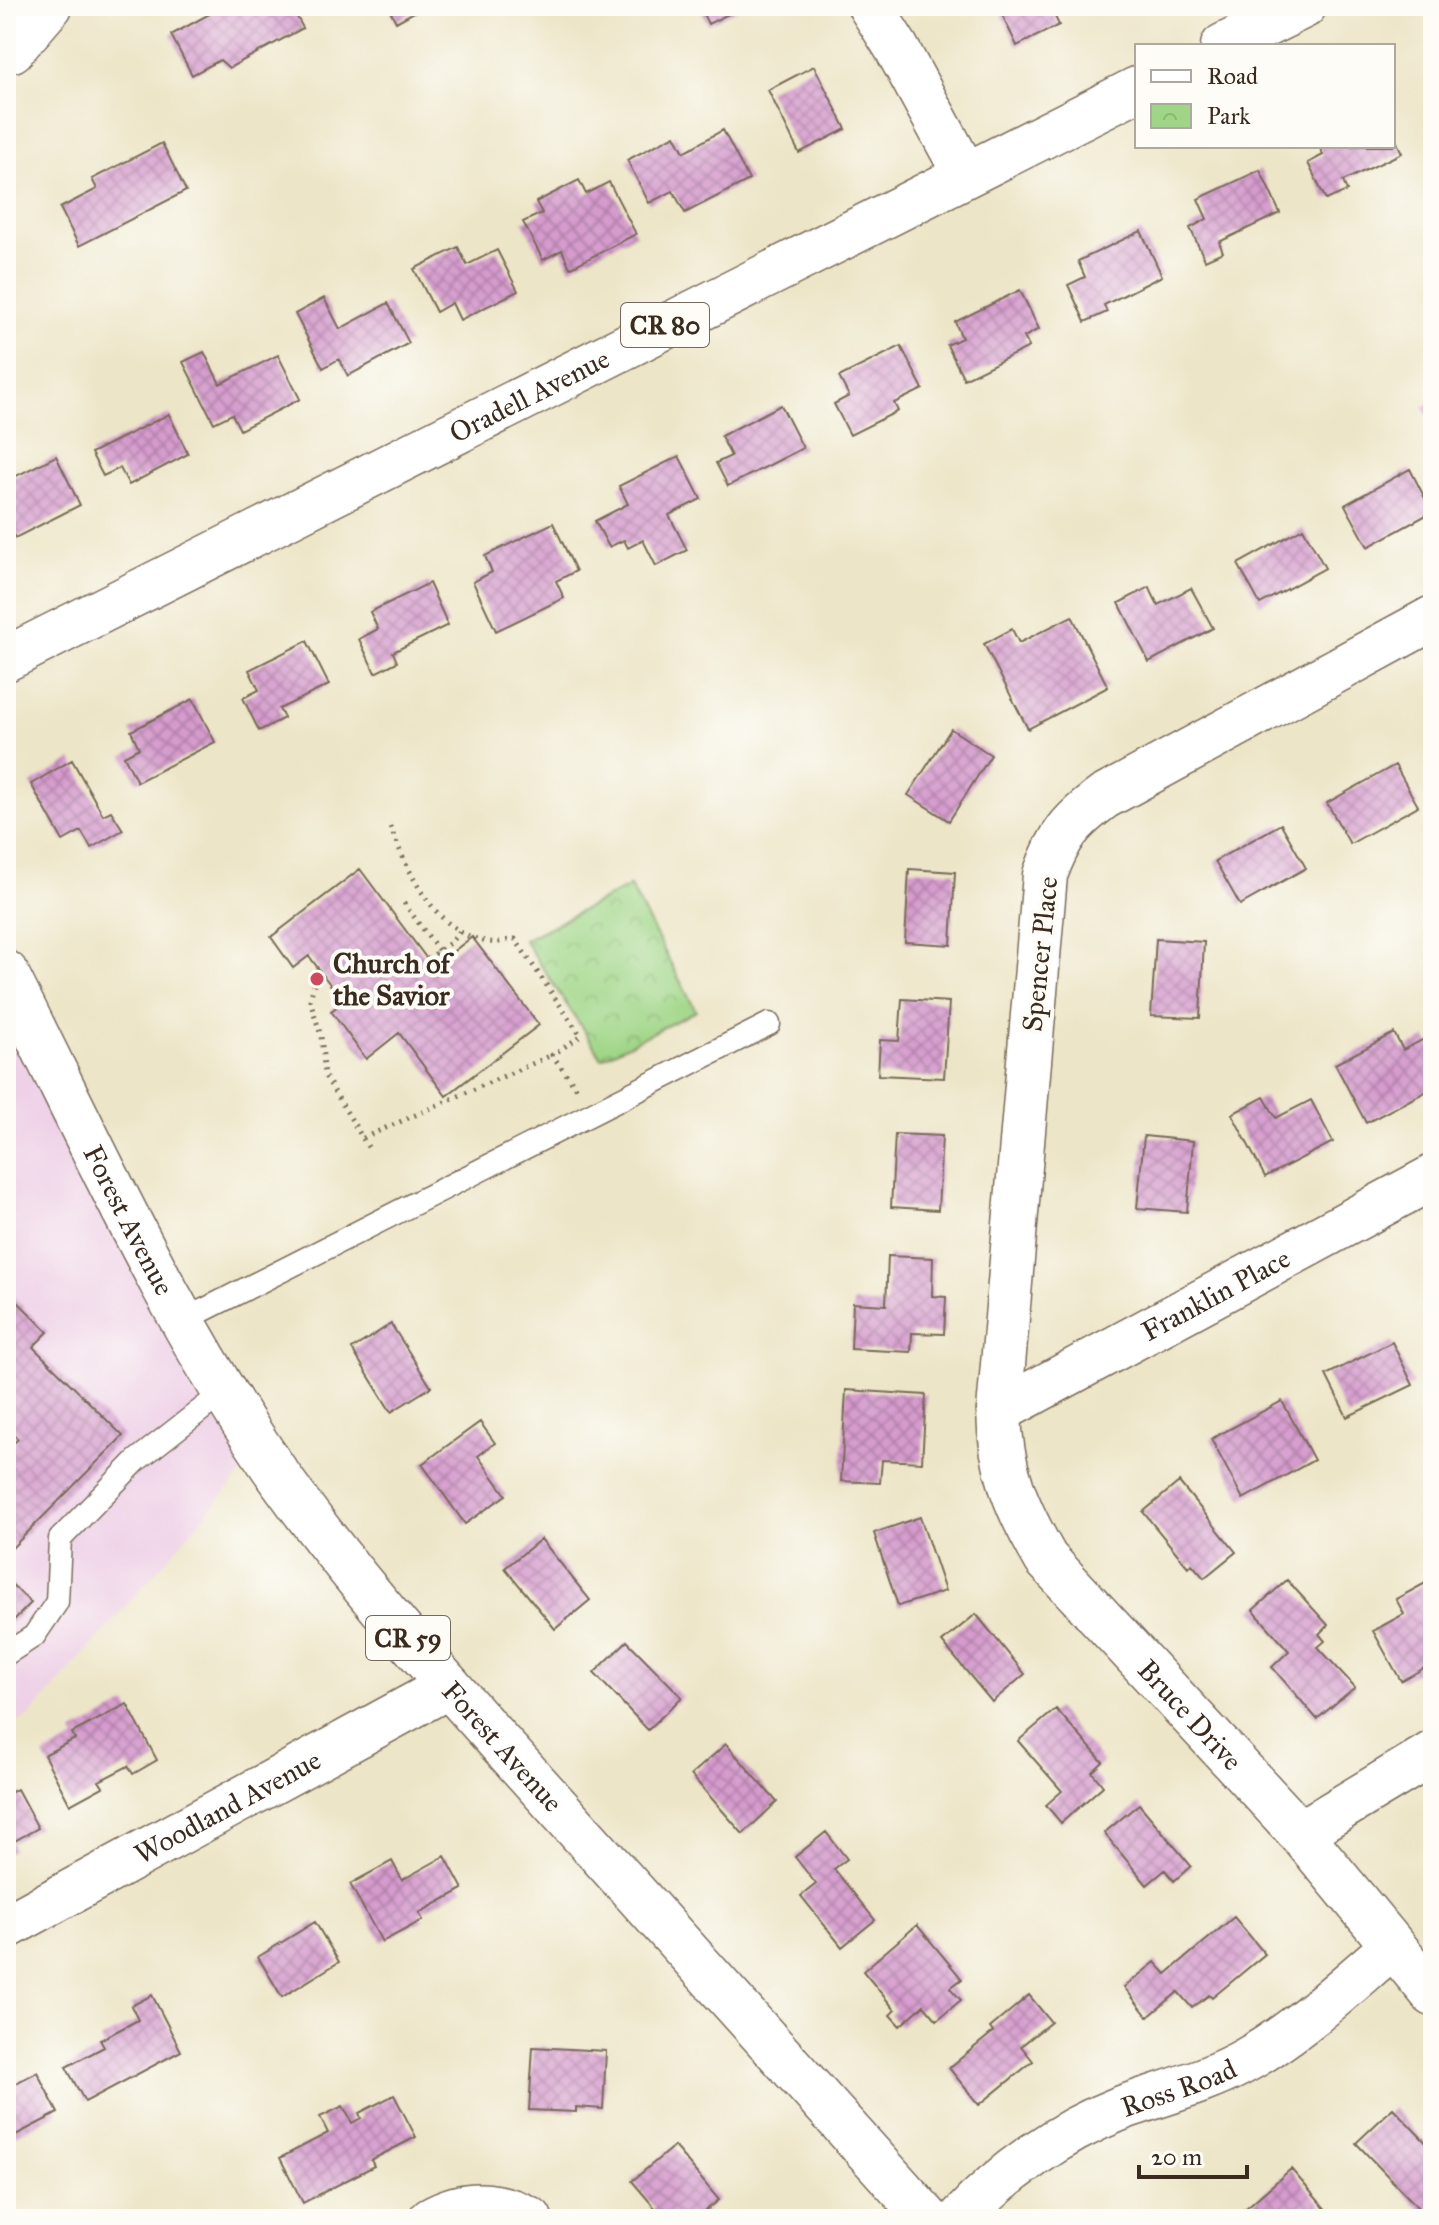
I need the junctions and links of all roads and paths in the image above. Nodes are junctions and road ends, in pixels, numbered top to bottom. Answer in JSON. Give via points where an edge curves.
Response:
{"nodes":[{"id":1,"x":50,"y":6,"type":"edge"},
{"id":2,"x":870,"y":6,"type":"edge"},
{"id":3,"x":1304,"y":6,"type":"edge"},
{"id":4,"x":1227,"y":44,"type":"edge"},
{"id":5,"x":12,"y":50,"type":"dead end"},
{"id":6,"x":1135,"y":90,"type":"edge"},
{"id":7,"x":965,"y":174,"type":"junction"},
{"id":8,"x":1433,"y":618,"type":"edge"},
{"id":9,"x":6,"y":659,"type":"edge"},
{"id":10,"x":390,"y":827,"type":"dead end"},
{"id":11,"x":404,"y":903,"type":"dead end"},
{"id":12,"x":461,"y":930,"type":"junction"},
{"id":13,"x":439,"y":951,"type":"junction"},
{"id":14,"x":428,"y":959,"type":"dead end"},
{"id":15,"x":318,"y":968,"type":"dead end"},
{"id":16,"x":6,"y":973,"type":"edge"},
{"id":17,"x":769,"y":1024,"type":"dead end"},
{"id":18,"x":552,"y":1055,"type":"junction"},
{"id":19,"x":579,"y":1091,"type":"dead end"},
{"id":20,"x":363,"y":1138,"type":"junction"},
{"id":21,"x":371,"y":1152,"type":"dead end"},
{"id":22,"x":1433,"y":1177,"type":"edge"},
{"id":23,"x":181,"y":1319,"type":"junction"},
{"id":24,"x":224,"y":1392,"type":"junction"},
{"id":25,"x":999,"y":1411,"type":"junction"},
{"id":26,"x":6,"y":1654,"type":"edge"},
{"id":27,"x":449,"y":1686,"type":"junction"},
{"id":28,"x":1433,"y":1753,"type":"edge"},
{"id":29,"x":1300,"y":1833,"type":"junction"},
{"id":30,"x":6,"y":1927,"type":"edge"},
{"id":31,"x":1393,"y":1946,"type":"junction"},
{"id":32,"x":1433,"y":1994,"type":"edge"},
{"id":33,"x":431,"y":2219,"type":"edge"},
{"id":34,"x":530,"y":2219,"type":"edge"},
{"id":35,"x":928,"y":2219,"type":"edge"},
{"id":36,"x":960,"y":2219,"type":"edge"}],
"edges":[{"from":1,"to":5,"type":"street"},
{"from":2,"to":7,"type":"street"},
{"from":3,"to":4,"type":"street"},
{"from":6,"to":7,"type":"street","name":"Oradell Avenue","number":"CR 80"},
{"from":7,"to":9,"type":"street","name":"Oradell Avenue","number":"CR 80"},
{"from":8,"to":25,"type":"street","name":"Spencer Place","via":[[1104,797],[1077,816],[1055,846],[1045,875]]},
{"from":10,"to":12,"type":"path","via":[[425,897]]},
{"from":11,"to":13,"type":"path"},
{"from":12,"to":13,"type":"path"},
{"from":12,"to":18,"type":"path","via":[[490,942],[515,939],[581,1036]]},
{"from":13,"to":14,"type":"path"},
{"from":15,"to":20,"type":"path","via":[[310,1000],[325,1076]]},
{"from":16,"to":23,"type":"street","name":"Forest Avenue","number":"CR 59"},
{"from":17,"to":23,"type":"lane"},
{"from":18,"to":19,"type":"path"},
{"from":18,"to":20,"type":"path"},
{"from":20,"to":21,"type":"path"},
{"from":22,"to":25,"type":"street","name":"Franklin Place"},
{"from":23,"to":24,"type":"street","name":"Forest Avenue","number":"CR 59"},
{"from":24,"to":26,"type":"lane","via":[[137,1460],[60,1539],[57,1602],[34,1636]]},
{"from":24,"to":27,"type":"street","name":"Forest Avenue","number":"CR 59","via":[[342,1561]]},
{"from":25,"to":29,"type":"street","name":"Bruce Drive","via":[[1006,1472],[1021,1516],[1046,1559]]},
{"from":27,"to":30,"type":"street","name":"Woodland Avenue"},
{"from":27,"to":35,"type":"street","name":"Forest Avenue","number":"CR 59"},
{"from":28,"to":29,"type":"street"},
{"from":29,"to":31,"type":"street","name":"Bruce Drive"},
{"from":31,"to":32,"type":"street","name":"Bruce Drive"},
{"from":31,"to":36,"type":"street","name":"Ross Road","via":[[1288,2033],[1238,2064],[1116,2110],[1063,2137],[1014,2170]]},
{"from":33,"to":34,"type":"street","via":[[450,2209],[480,2204],[509,2208]]}]}
